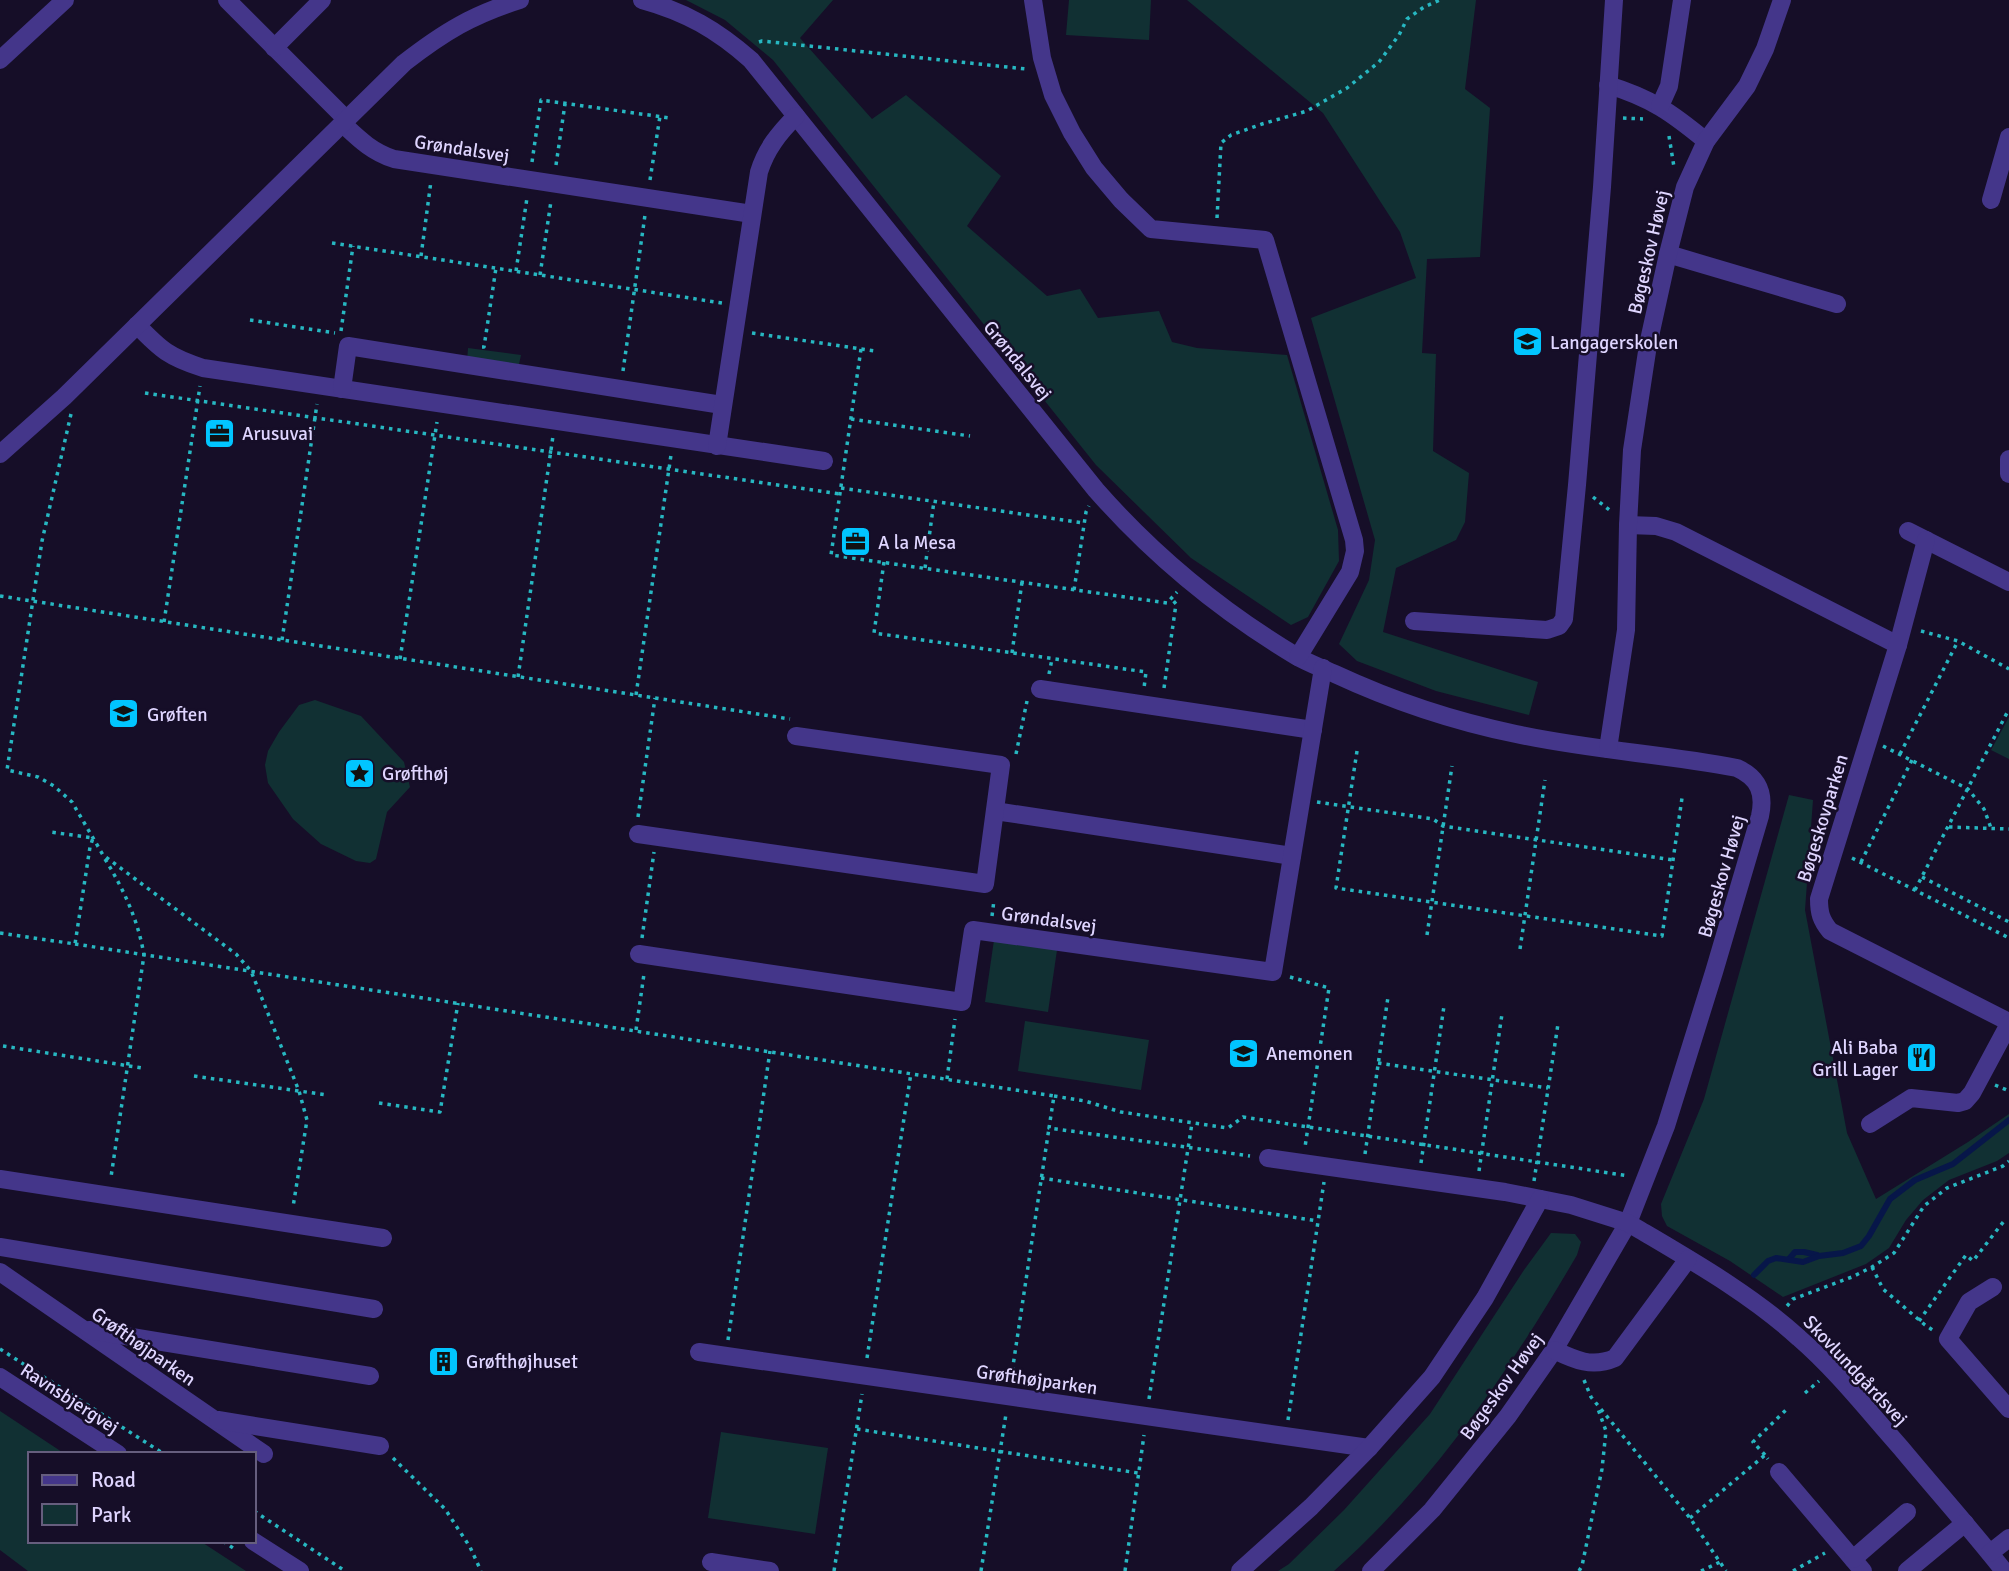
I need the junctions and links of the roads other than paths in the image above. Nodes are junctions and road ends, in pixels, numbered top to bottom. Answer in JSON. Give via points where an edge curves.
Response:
{"nodes":[{"id":1,"x":65,"y":0,"type":"edge"},
{"id":2,"x":227,"y":0,"type":"edge"},
{"id":3,"x":322,"y":0,"type":"edge"},
{"id":4,"x":520,"y":0,"type":"edge"},
{"id":5,"x":642,"y":0,"type":"edge"},
{"id":6,"x":1033,"y":0,"type":"edge"},
{"id":7,"x":1614,"y":0,"type":"edge"},
{"id":8,"x":1682,"y":0,"type":"edge"},
{"id":9,"x":1782,"y":0,"type":"edge"},
{"id":10,"x":274,"y":48,"type":"junction"},
{"id":11,"x":0,"y":60,"type":"edge"},
{"id":12,"x":1608,"y":85,"type":"junction"},
{"id":13,"x":1655,"y":113,"type":"junction"},
{"id":14,"x":796,"y":117,"type":"junction"},
{"id":15,"x":345,"y":122,"type":"junction"},
{"id":16,"x":2009,"y":137,"type":"edge"},
{"id":17,"x":1706,"y":141,"type":"junction"},
{"id":18,"x":2004,"y":174,"type":"edge"},
{"id":19,"x":1991,"y":200,"type":"dead end"},
{"id":20,"x":752,"y":214,"type":"junction"},
{"id":21,"x":1668,"y":254,"type":"junction"},
{"id":22,"x":1837,"y":304,"type":"dead end"},
{"id":23,"x":137,"y":325,"type":"junction"},
{"id":24,"x":342,"y":389,"type":"junction"},
{"id":25,"x":722,"y":405,"type":"junction"},
{"id":26,"x":717,"y":446,"type":"junction"},
{"id":27,"x":0,"y":454,"type":"edge"},
{"id":28,"x":2009,"y":459,"type":"edge"},
{"id":29,"x":824,"y":461,"type":"dead end"},
{"id":30,"x":2009,"y":474,"type":"edge"},
{"id":31,"x":1628,"y":525,"type":"junction"},
{"id":32,"x":1908,"y":531,"type":"dead end"},
{"id":33,"x":1926,"y":540,"type":"junction"},
{"id":34,"x":2009,"y":582,"type":"edge"},
{"id":35,"x":1414,"y":621,"type":"dead end"},
{"id":36,"x":1898,"y":645,"type":"junction"},
{"id":37,"x":1298,"y":657,"type":"junction"},
{"id":38,"x":1323,"y":668,"type":"junction"},
{"id":39,"x":1040,"y":689,"type":"road end"},
{"id":40,"x":1313,"y":730,"type":"junction"},
{"id":41,"x":796,"y":736,"type":"road end"},
{"id":42,"x":1608,"y":749,"type":"junction"},
{"id":43,"x":995,"y":811,"type":"junction"},
{"id":44,"x":647,"y":835,"type":"road end"},
{"id":45,"x":1292,"y":856,"type":"junction"},
{"id":46,"x":643,"y":954,"type":"road end"},
{"id":47,"x":2009,"y":1023,"type":"edge"},
{"id":48,"x":1870,"y":1124,"type":"dead end"},
{"id":49,"x":1268,"y":1158,"type":"road end"},
{"id":50,"x":0,"y":1179,"type":"edge"},
{"id":51,"x":1536,"y":1198,"type":"junction"},
{"id":52,"x":1628,"y":1223,"type":"junction"},
{"id":53,"x":383,"y":1238,"type":"dead end"},
{"id":54,"x":0,"y":1247,"type":"edge"},
{"id":55,"x":1688,"y":1259,"type":"junction"},
{"id":56,"x":0,"y":1272,"type":"edge"},
{"id":57,"x":1993,"y":1287,"type":"dead end"},
{"id":58,"x":374,"y":1309,"type":"dead end"},
{"id":59,"x":82,"y":1329,"type":"junction"},
{"id":60,"x":1554,"y":1350,"type":"junction"},
{"id":61,"x":699,"y":1352,"type":"dead end"},
{"id":62,"x":370,"y":1376,"type":"dead end"},
{"id":63,"x":0,"y":1377,"type":"edge"},
{"id":64,"x":2008,"y":1406,"type":"edge"},
{"id":65,"x":212,"y":1419,"type":"junction"},
{"id":66,"x":380,"y":1446,"type":"road end"},
{"id":67,"x":1369,"y":1448,"type":"junction"},
{"id":68,"x":115,"y":1452,"type":"edge"},
{"id":69,"x":264,"y":1454,"type":"dead end"},
{"id":70,"x":1779,"y":1472,"type":"road end"},
{"id":71,"x":1907,"y":1512,"type":"dead end"},
{"id":72,"x":1965,"y":1523,"type":"junction"},
{"id":73,"x":2009,"y":1538,"type":"edge"},
{"id":74,"x":256,"y":1543,"type":"edge"},
{"id":75,"x":1990,"y":1553,"type":"junction"},
{"id":76,"x":710,"y":1562,"type":"dead end"},
{"id":77,"x":1858,"y":1565,"type":"edge"},
{"id":78,"x":300,"y":1571,"type":"edge"},
{"id":79,"x":770,"y":1571,"type":"edge"},
{"id":80,"x":1240,"y":1571,"type":"edge"},
{"id":81,"x":1371,"y":1571,"type":"edge"},
{"id":82,"x":1908,"y":1571,"type":"edge"},
{"id":83,"x":2004,"y":1571,"type":"edge"}],
"edges":[{"from":1,"to":11,"type":"street"},
{"from":2,"to":10,"type":"street","name":"Grøndalsvej"},
{"from":3,"to":10,"type":"street"},
{"from":4,"to":15,"type":"street","via":[[477,14],[426,45]]},
{"from":5,"to":14,"type":"street","name":"Grøndalsvej","via":[[676,10],[716,32],[751,60]]},
{"from":6,"to":37,"type":"street","via":[[1053,95],[1094,168],[1121,200],[1151,229],[1265,240],[1355,551],[1350,572]]},
{"from":7,"to":12,"type":"street"},
{"from":8,"to":13,"type":"street","via":[[1669,86]]},
{"from":9,"to":17,"type":"street","name":"Bøgeskov Høvej","via":[[1747,86]]},
{"from":10,"to":15,"type":"street","name":"Grøndalsvej"},
{"from":12,"to":13,"type":"street","via":[[1637,94]]},
{"from":12,"to":35,"type":"street","via":[[1565,614],[1559,626],[1546,630]]},
{"from":13,"to":17,"type":"street","via":[[1679,118]]},
{"from":14,"to":20,"type":"street","via":[[764,156]]},
{"from":14,"to":37,"type":"street","name":"Grøndalsvej","via":[[1122,520],[1224,609]]},
{"from":15,"to":20,"type":"street","name":"Grøndalsvej","via":[[368,147],[394,159]]},
{"from":15,"to":23,"type":"street"},
{"from":16,"to":18,"type":"street"},
{"from":17,"to":21,"type":"street","name":"Bøgeskov Høvej","via":[[1685,187]]},
{"from":18,"to":19,"type":"street"},
{"from":20,"to":25,"type":"street"},
{"from":21,"to":22,"type":"street"},
{"from":21,"to":31,"type":"street","name":"Bøgeskov Høvej","via":[[1632,450]]},
{"from":23,"to":24,"type":"street","via":[[160,349],[203,368]]},
{"from":23,"to":27,"type":"street"},
{"from":24,"to":25,"type":"street","via":[[348,346]]},
{"from":24,"to":26,"type":"street"},
{"from":25,"to":26,"type":"street"},
{"from":26,"to":29,"type":"street"},
{"from":28,"to":30,"type":"street"},
{"from":31,"to":36,"type":"street","via":[[1657,526],[1676,533]]},
{"from":31,"to":42,"type":"street","name":"Bøgeskov Høvej","via":[[1626,630]]},
{"from":32,"to":33,"type":"street"},
{"from":33,"to":34,"type":"street"},
{"from":33,"to":36,"type":"street","name":"Bøgeskovparken"},
{"from":36,"to":47,"type":"street","name":"Bøgeskovparken","via":[[1819,899],[1822,920],[1830,931]]},
{"from":37,"to":38,"type":"street","name":"Grøndalsvej"},
{"from":38,"to":40,"type":"street"},
{"from":38,"to":42,"type":"street","name":"Grøndalsvej","via":[[1437,715],[1518,735]]},
{"from":39,"to":40,"type":"street"},
{"from":40,"to":45,"type":"street"},
{"from":41,"to":43,"type":"street","name":"Grøndalsvej","via":[[1001,765]]},
{"from":42,"to":52,"type":"street","name":"Bøgeskov Høvej","via":[[1737,768],[1751,776],[1762,794],[1760,816],[1666,1126]]},
{"from":43,"to":44,"type":"street","name":"Grøndalsvej","via":[[985,884]]},
{"from":43,"to":45,"type":"street"},
{"from":45,"to":46,"type":"street","name":"Grøndalsvej","via":[[1273,972],[973,930],[962,1002]]},
{"from":47,"to":48,"type":"street","name":"Bøgeskovparken","via":[[1965,1101],[1911,1098]]},
{"from":49,"to":51,"type":"street"},
{"from":50,"to":53,"type":"street"},
{"from":51,"to":52,"type":"street"},
{"from":51,"to":67,"type":"street","via":[[1485,1298],[1432,1377]]},
{"from":52,"to":55,"type":"street","name":"Skovlundgårdsvej"},
{"from":52,"to":60,"type":"street","name":"Bøgeskov Høvej"},
{"from":54,"to":58,"type":"street"},
{"from":55,"to":60,"type":"street","via":[[1615,1357],[1583,1362]]},
{"from":55,"to":72,"type":"street","name":"Skovlundgårdsvej","via":[[1801,1339]]},
{"from":56,"to":59,"type":"street","name":"Grøfthøjparken"},
{"from":57,"to":64,"type":"street","via":[[1969,1303],[1948,1339]]},
{"from":59,"to":62,"type":"street"},
{"from":59,"to":65,"type":"street","name":"Grøfthøjparken"},
{"from":60,"to":81,"type":"street","name":"Bøgeskov Høvej","via":[[1458,1479]]},
{"from":61,"to":67,"type":"street","name":"Grøfthøjparken"},
{"from":63,"to":68,"type":"street","name":"Ravnsbjergvej"},
{"from":65,"to":66,"type":"street"},
{"from":65,"to":69,"type":"street","name":"Grøfthøjparken"},
{"from":67,"to":80,"type":"street"},
{"from":70,"to":77,"type":"street"},
{"from":71,"to":77,"type":"street"},
{"from":72,"to":75,"type":"street","name":"Skovlundgårdsvej"},
{"from":72,"to":82,"type":"street"},
{"from":73,"to":75,"type":"street"},
{"from":74,"to":78,"type":"street"},
{"from":75,"to":83,"type":"street","name":"Skovlundgårdsvej"},
{"from":76,"to":79,"type":"street"}]}
